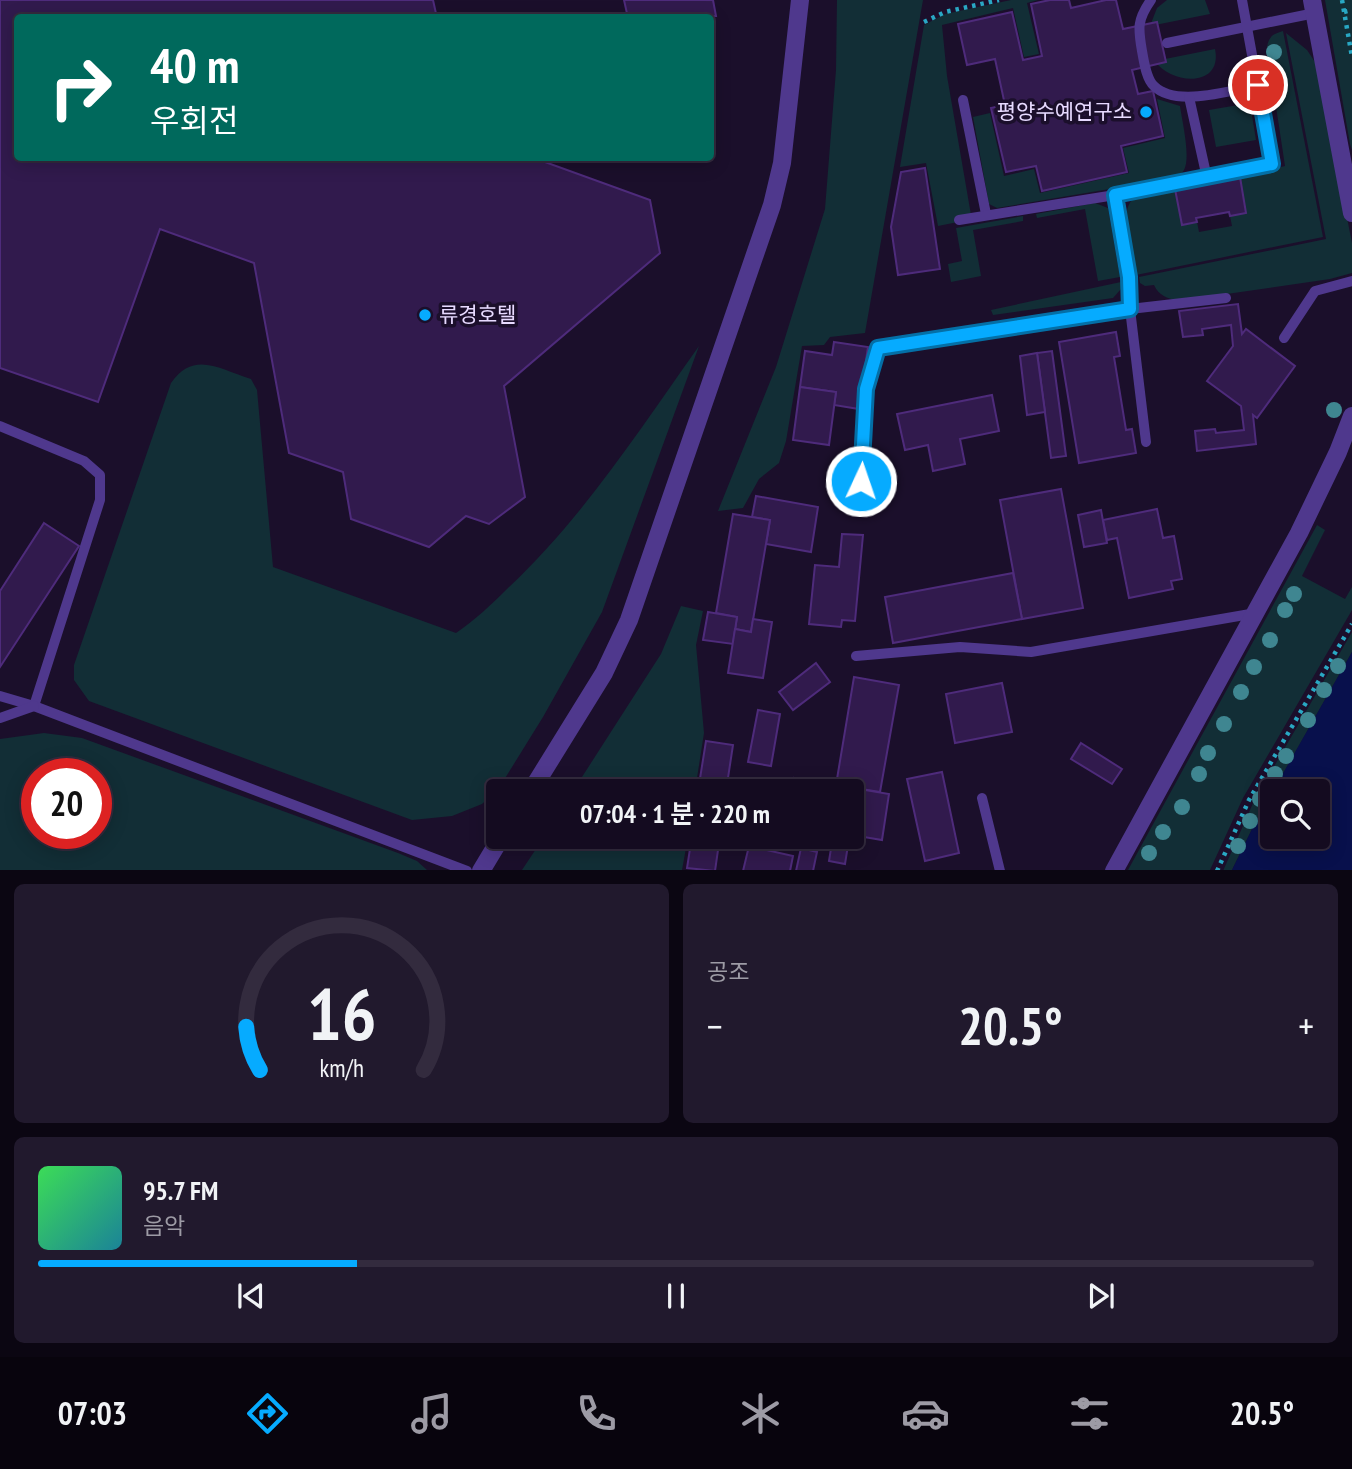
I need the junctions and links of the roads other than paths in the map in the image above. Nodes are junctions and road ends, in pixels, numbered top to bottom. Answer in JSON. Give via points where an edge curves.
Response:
{"nodes":[{"id":1,"x":800,"y":0,"type":"edge"},
{"id":2,"x":1151,"y":0,"type":"edge"},
{"id":3,"x":1242,"y":0,"type":"edge"},
{"id":4,"x":1314,"y":7,"type":"edge"},
{"id":5,"x":1247,"y":27,"type":"junction"},
{"id":6,"x":1167,"y":43,"type":"dead end"},
{"id":7,"x":1258,"y":85,"type":"junction"},
{"id":8,"x":1189,"y":97,"type":"junction"},
{"id":9,"x":963,"y":100,"type":"dead end"},
{"id":10,"x":1207,"y":178,"type":"junction"},
{"id":11,"x":1115,"y":195,"type":"junction"},
{"id":12,"x":1352,"y":213,"type":"edge"},
{"id":13,"x":986,"y":214,"type":"junction"},
{"id":14,"x":959,"y":220,"type":"dead end"},
{"id":15,"x":1352,"y":281,"type":"edge"},
{"id":16,"x":1226,"y":298,"type":"dead end"},
{"id":17,"x":1130,"y":309,"type":"junction"},
{"id":18,"x":1284,"y":338,"type":"dead end"},
{"id":19,"x":1352,"y":416,"type":"edge"},
{"id":20,"x":0,"y":426,"type":"edge"},
{"id":21,"x":1146,"y":442,"type":"dead end"},
{"id":22,"x":861,"y":481,"type":"dead end"},
{"id":23,"x":1256,"y":613,"type":"junction"},
{"id":24,"x":856,"y":656,"type":"dead end"},
{"id":25,"x":0,"y":696,"type":"edge"},
{"id":26,"x":34,"y":706,"type":"junction"},
{"id":27,"x":0,"y":718,"type":"edge"},
{"id":28,"x":538,"y":779,"type":"edge"},
{"id":29,"x":982,"y":798,"type":"dead end"},
{"id":30,"x":494,"y":849,"type":"edge"},
{"id":31,"x":467,"y":870,"type":"edge"},
{"id":32,"x":481,"y":870,"type":"edge"},
{"id":33,"x":1000,"y":870,"type":"edge"},
{"id":34,"x":1114,"y":870,"type":"edge"}],
"edges":[{"from":1,"to":28,"type":"street","via":[[782,163],[772,205],[629,620],[604,673]]},
{"from":2,"to":8,"type":"lane","via":[[1138,26],[1145,67],[1153,86],[1170,96]]},
{"from":3,"to":5,"type":"lane"},
{"from":4,"to":5,"type":"lane"},
{"from":4,"to":12,"type":"street"},
{"from":5,"to":6,"type":"lane"},
{"from":5,"to":7,"type":"lane"},
{"from":7,"to":8,"type":"lane"},
{"from":7,"to":10,"type":"lane","via":[[1272,164]]},
{"from":8,"to":10,"type":"lane"},
{"from":9,"to":13,"type":"lane"},
{"from":10,"to":11,"type":"lane"},
{"from":11,"to":13,"type":"lane"},
{"from":11,"to":17,"type":"lane"},
{"from":13,"to":14,"type":"lane"},
{"from":15,"to":18,"type":"lane","via":[[1315,291]]},
{"from":16,"to":17,"type":"lane"},
{"from":17,"to":21,"type":"lane"},
{"from":17,"to":22,"type":"lane","via":[[878,348],[866,389]]},
{"from":19,"to":23,"type":"street","via":[[1300,533]]},
{"from":20,"to":26,"type":"lane","via":[[84,461],[100,475],[100,500]]},
{"from":23,"to":24,"type":"lane","via":[[1031,652],[960,646]]},
{"from":23,"to":34,"type":"street"},
{"from":25,"to":26,"type":"lane"},
{"from":26,"to":27,"type":"lane"},
{"from":26,"to":31,"type":"lane"},
{"from":29,"to":33,"type":"lane"},
{"from":30,"to":32,"type":"street"}]}
